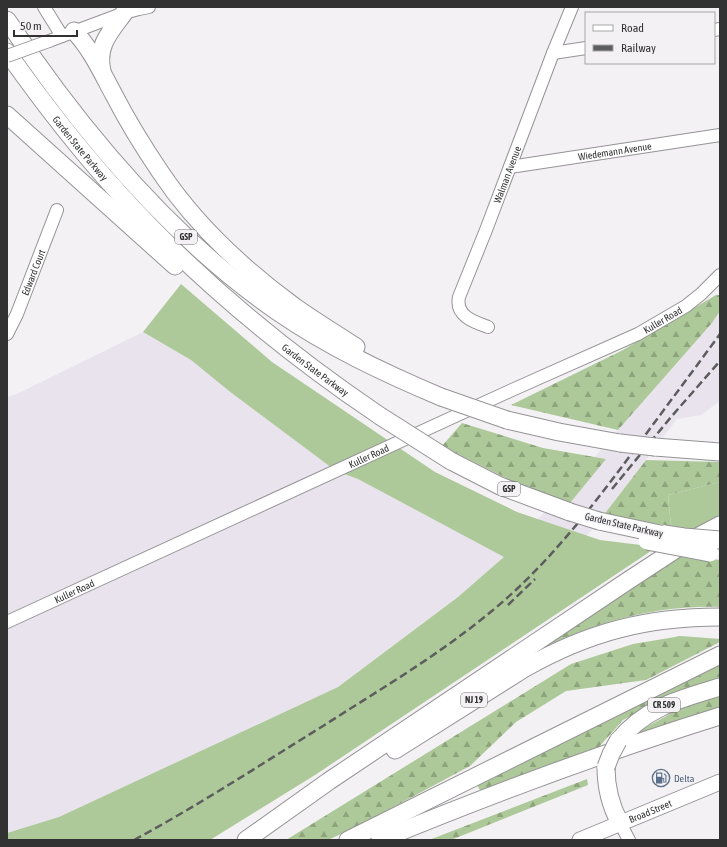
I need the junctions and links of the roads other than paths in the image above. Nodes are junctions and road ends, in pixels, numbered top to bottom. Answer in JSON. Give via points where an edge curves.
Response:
{"nodes":[{"id":1,"x":44,"y":7,"type":"edge"},
{"id":2,"x":149,"y":7,"type":"edge"},
{"id":3,"x":572,"y":7,"type":"edge"},
{"id":4,"x":124,"y":14,"type":"junction"},
{"id":5,"x":7,"y":20,"type":"edge"},
{"id":6,"x":68,"y":34,"type":"junction"},
{"id":7,"x":585,"y":48,"type":"edge"},
{"id":8,"x":7,"y":52,"type":"edge"},
{"id":9,"x":554,"y":53,"type":"junction"},
{"id":10,"x":7,"y":56,"type":"edge"},
{"id":11,"x":105,"y":78,"type":"junction"},
{"id":12,"x":7,"y":115,"type":"edge"},
{"id":13,"x":720,"y":135,"type":"edge"},
{"id":14,"x":510,"y":167,"type":"junction"},
{"id":15,"x":56,"y":210,"type":"dead end"},
{"id":16,"x":720,"y":275,"type":"edge"},
{"id":17,"x":488,"y":327,"type":"dead end"},
{"id":18,"x":7,"y":334,"type":"edge"},
{"id":19,"x":279,"y":343,"type":"junction"},
{"id":20,"x":422,"y":389,"type":"junction"},
{"id":21,"x":720,"y":452,"type":"edge"},
{"id":22,"x":720,"y":525,"type":"edge"},
{"id":23,"x":653,"y":538,"type":"junction"},
{"id":24,"x":720,"y":540,"type":"edge"},
{"id":25,"x":715,"y":554,"type":"edge"},
{"id":26,"x":720,"y":617,"type":"edge"},
{"id":27,"x":7,"y":622,"type":"edge"},
{"id":28,"x":720,"y":654,"type":"edge"},
{"id":29,"x":720,"y":687,"type":"edge"},
{"id":30,"x":720,"y":716,"type":"edge"},
{"id":31,"x":720,"y":782,"type":"edge"},
{"id":32,"x":620,"y":823,"type":"junction"},
{"id":33,"x":246,"y":840,"type":"edge"},
{"id":34,"x":250,"y":840,"type":"edge"},
{"id":35,"x":348,"y":840,"type":"edge"},
{"id":36,"x":380,"y":840,"type":"edge"},
{"id":37,"x":580,"y":840,"type":"edge"},
{"id":38,"x":629,"y":840,"type":"edge"}],
"edges":[{"from":1,"to":6,"type":"street"},
{"from":2,"to":4,"type":"street"},
{"from":3,"to":9,"type":"street","name":"Walman Avenue"},
{"from":4,"to":6,"type":"street"},
{"from":4,"to":11,"type":"highway","via":[[108,34],[102,48],[100,61]]},
{"from":5,"to":20,"type":"highway","name":"Garden State Parkway","number":"GSP","via":[[55,88],[106,151],[151,201],[206,255],[260,298],[317,336],[377,369]]},
{"from":6,"to":10,"type":"street","bridge":true},
{"from":6,"to":11,"type":"highway","via":[[85,42]]},
{"from":7,"to":9,"type":"street"},
{"from":8,"to":19,"type":"highway","name":"Garden State Parkway","number":"GSP","via":[[77,145],[133,209],[206,281]]},
{"from":9,"to":14,"type":"street","name":"Walman Avenue"},
{"from":11,"to":20,"type":"highway","via":[[162,175],[201,222],[250,272],[296,308]]},
{"from":12,"to":19,"type":"highway","via":[[193,283]]},
{"from":13,"to":14,"type":"street","name":"Wiedemann Avenue"},
{"from":14,"to":17,"type":"street","name":"Walman Avenue","via":[[458,302],[460,311],[468,319]]},
{"from":15,"to":18,"type":"street","name":"Edward Court"},
{"from":16,"to":27,"type":"street","name":"Kuller Road","via":[[686,306],[638,334]]},
{"from":19,"to":23,"type":"highway","name":"Garden State Parkway","number":"GSP","bridge":true,"via":[[380,416],[451,461],[500,486],[570,512]]},
{"from":20,"to":21,"type":"highway","name":"Garden State Parkway","number":"GSP","bridge":true,"via":[[507,420],[545,429],[620,443]]},
{"from":22,"to":33,"type":"highway","via":[[684,544],[623,584]]},
{"from":23,"to":24,"type":"highway","name":"Garden State Parkway","number":"GSP","bridge":true},
{"from":23,"to":25,"type":"highway","bridge":true},
{"from":26,"to":34,"type":"highway","number":"NJ 19","via":[[677,618],[639,624],[600,634],[564,648],[525,668]]},
{"from":28,"to":35,"type":"highway"},
{"from":29,"to":32,"type":"highway","number":"CR 509","bridge":true,"via":[[656,709],[634,724],[618,741],[606,767],[607,789],[613,811]]},
{"from":30,"to":36,"type":"highway","via":[[579,762]]},
{"from":31,"to":32,"type":"main road","name":"Broad Street"},
{"from":32,"to":37,"type":"main road","name":"Broad Street"},
{"from":32,"to":38,"type":"street"}]}
